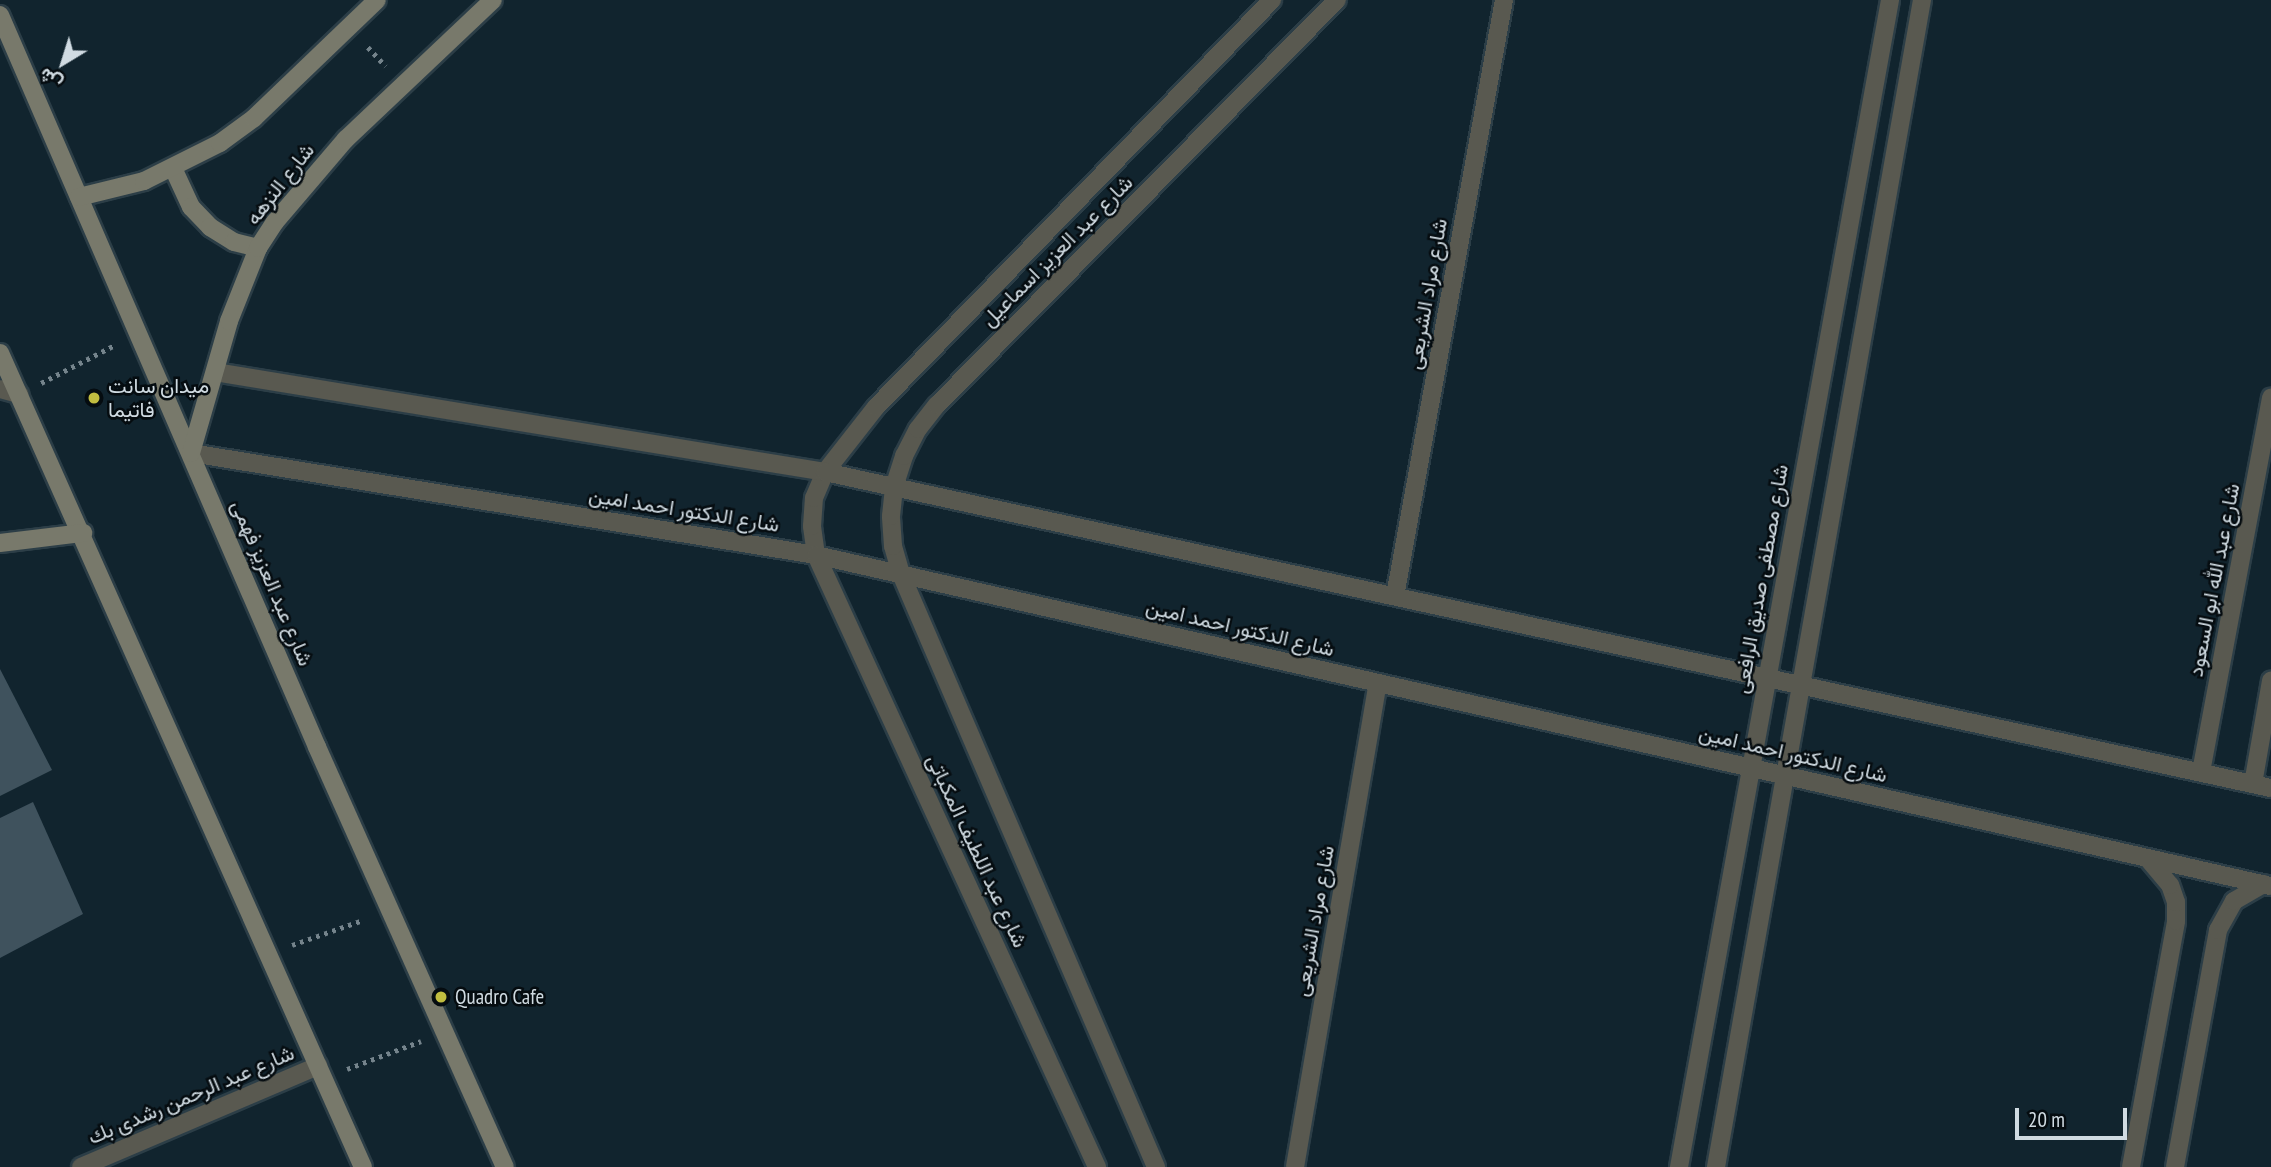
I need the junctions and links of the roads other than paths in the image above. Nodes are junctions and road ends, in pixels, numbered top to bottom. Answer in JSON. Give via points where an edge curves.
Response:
{"nodes":[{"id":1,"x":377,"y":0,"type":"edge"},
{"id":2,"x":493,"y":0,"type":"edge"},
{"id":3,"x":1272,"y":0,"type":"edge"},
{"id":4,"x":1337,"y":0,"type":"edge"},
{"id":5,"x":1504,"y":0,"type":"edge"},
{"id":6,"x":1890,"y":0,"type":"edge"},
{"id":7,"x":1922,"y":0,"type":"edge"},
{"id":8,"x":0,"y":15,"type":"edge"},
{"id":9,"x":173,"y":168,"type":"junction"},
{"id":10,"x":79,"y":197,"type":"junction"},
{"id":11,"x":258,"y":248,"type":"junction"},
{"id":12,"x":0,"y":353,"type":"edge"},
{"id":13,"x":215,"y":372,"type":"junction"},
{"id":14,"x":0,"y":389,"type":"edge"},
{"id":15,"x":19,"y":394,"type":"junction"},
{"id":16,"x":2271,"y":397,"type":"edge"},
{"id":17,"x":191,"y":453,"type":"junction"},
{"id":18,"x":825,"y":472,"type":"junction"},
{"id":19,"x":894,"y":487,"type":"junction"},
{"id":20,"x":83,"y":533,"type":"junction"},
{"id":21,"x":0,"y":542,"type":"edge"},
{"id":22,"x":816,"y":555,"type":"junction"},
{"id":23,"x":901,"y":574,"type":"junction"},
{"id":24,"x":1395,"y":596,"type":"junction"},
{"id":25,"x":1767,"y":677,"type":"junction"},
{"id":26,"x":2271,"y":681,"type":"edge"},
{"id":27,"x":1378,"y":683,"type":"junction"},
{"id":28,"x":1801,"y":685,"type":"junction"},
{"id":29,"x":1751,"y":767,"type":"junction"},
{"id":30,"x":2201,"y":772,"type":"junction"},
{"id":31,"x":1785,"y":776,"type":"junction"},
{"id":32,"x":2262,"y":786,"type":"edge"},
{"id":33,"x":2147,"y":858,"type":"junction"},
{"id":34,"x":2267,"y":885,"type":"edge"},
{"id":35,"x":321,"y":1072,"type":"junction"},
{"id":36,"x":81,"y":1167,"type":"edge"},
{"id":37,"x":363,"y":1167,"type":"edge"},
{"id":38,"x":505,"y":1167,"type":"edge"},
{"id":39,"x":1097,"y":1167,"type":"edge"},
{"id":40,"x":1156,"y":1167,"type":"edge"},
{"id":41,"x":1295,"y":1167,"type":"edge"},
{"id":42,"x":1679,"y":1167,"type":"edge"},
{"id":43,"x":1716,"y":1167,"type":"edge"},
{"id":44,"x":2131,"y":1167,"type":"edge"},
{"id":45,"x":2175,"y":1167,"type":"edge"}],
"edges":[{"from":1,"to":9,"type":"main road","via":[[254,118]]},
{"from":2,"to":11,"type":"main road","name":"شارع النزهه","via":[[346,139],[304,185]]},
{"from":3,"to":18,"type":"street","name":"شارع عبد العزيز اسماعيل","via":[[904,376]]},
{"from":4,"to":19,"type":"street","name":"شارع عبد العزيز اسماعيل","via":[[937,405],[918,429]]},
{"from":5,"to":24,"type":"street","name":"شارع مراد الشريعى"},
{"from":6,"to":25,"type":"street","name":"شارع مصطفى صديق الرافعى"},
{"from":7,"to":28,"type":"street"},
{"from":8,"to":10,"type":"main road","name":"شارع عبد العزيز فهمى"},
{"from":9,"to":10,"type":"main road","via":[[144,181]]},
{"from":9,"to":11,"type":"main road","via":[[191,207],[209,227],[234,242]]},
{"from":10,"to":17,"type":"main road","name":"شارع عبد العزيز فهمى"},
{"from":11,"to":13,"type":"main road","name":"شارع النزهه"},
{"from":12,"to":15,"type":"main road"},
{"from":13,"to":17,"type":"main road","name":"شارع النزهه"},
{"from":13,"to":18,"type":"street"},
{"from":14,"to":15,"type":"street"},
{"from":15,"to":20,"type":"main road"},
{"from":16,"to":30,"type":"street","name":"شارع عبد الله ابو السعود"},
{"from":17,"to":22,"type":"street","name":"شارع الدكتور احمد امين"},
{"from":17,"to":38,"type":"main road","name":"شارع عبد العزيز فهمى"},
{"from":18,"to":19,"type":"street"},
{"from":18,"to":22,"type":"street","name":"شارع عبد العزيز اسماعيل","via":[[814,498],[811,526]]},
{"from":19,"to":23,"type":"street","name":"شارع عبد العزيز اسماعيل","via":[[892,526]]},
{"from":19,"to":24,"type":"street"},
{"from":20,"to":21,"type":"main road"},
{"from":20,"to":35,"type":"main road"},
{"from":22,"to":23,"type":"street","name":"شارع الدكتور احمد امين"},
{"from":22,"to":39,"type":"street","name":"شارع عبد اللطيف المكباتى"},
{"from":23,"to":27,"type":"street","name":"شارع الدكتور احمد امين"},
{"from":23,"to":40,"type":"street","name":"شارع عبد اللطيف المكباتى"},
{"from":24,"to":25,"type":"street"},
{"from":25,"to":28,"type":"street"},
{"from":25,"to":29,"type":"street","name":"شارع مصطفى صديق الرافعى"},
{"from":26,"to":32,"type":"street"},
{"from":27,"to":29,"type":"street","name":"شارع الدكتور احمد امين"},
{"from":27,"to":41,"type":"street","name":"شارع مراد الشريعى"},
{"from":28,"to":30,"type":"street"},
{"from":28,"to":31,"type":"street"},
{"from":29,"to":31,"type":"street","name":"شارع الدكتور احمد امين"},
{"from":29,"to":42,"type":"street","name":"شارع مصطفى صديق الرافعى"},
{"from":30,"to":32,"type":"street"},
{"from":31,"to":33,"type":"street","name":"شارع الدكتور احمد امين"},
{"from":31,"to":43,"type":"street"},
{"from":33,"to":34,"type":"street","name":"شارع الدكتور احمد امين"},
{"from":33,"to":44,"type":"street","via":[[2170,885],[2176,921]]},
{"from":34,"to":45,"type":"street","via":[[2234,901],[2218,930]]},
{"from":35,"to":36,"type":"street","name":"شارع عبد الرحمن رشدى بك"},
{"from":35,"to":37,"type":"main road"}]}
